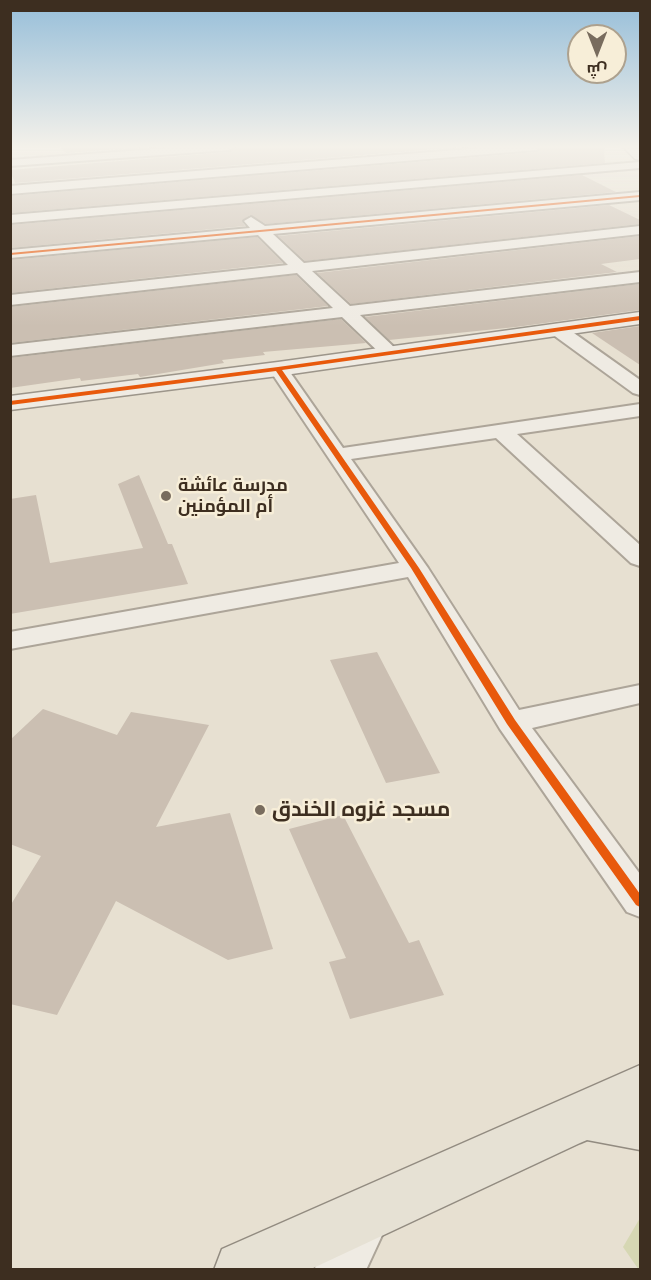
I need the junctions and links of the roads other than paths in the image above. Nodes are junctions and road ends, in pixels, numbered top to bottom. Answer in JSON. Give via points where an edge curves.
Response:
{"nodes":[{"id":1,"x":151,"y":207,"type":"edge"},
{"id":2,"x":236,"y":207,"type":"edge"},
{"id":3,"x":524,"y":207,"type":"edge"},
{"id":4,"x":10,"y":219,"type":"edge"},
{"id":5,"x":640,"y":230,"type":"edge"},
{"id":6,"x":261,"y":231,"type":"junction"},
{"id":7,"x":10,"y":254,"type":"edge"},
{"id":8,"x":301,"y":270,"type":"junction"},
{"id":9,"x":640,"y":277,"type":"edge"},
{"id":10,"x":10,"y":300,"type":"edge"},
{"id":11,"x":346,"y":311,"type":"junction"},
{"id":12,"x":640,"y":318,"type":"edge"},
{"id":13,"x":558,"y":330,"type":"junction"},
{"id":14,"x":10,"y":351,"type":"edge"},
{"id":15,"x":391,"y":354,"type":"junction"},
{"id":16,"x":279,"y":369,"type":"junction"},
{"id":17,"x":640,"y":389,"type":"edge"},
{"id":18,"x":10,"y":403,"type":"edge"},
{"id":19,"x":640,"y":410,"type":"edge"},
{"id":20,"x":501,"y":431,"type":"junction"},
{"id":21,"x":338,"y":455,"type":"junction"},
{"id":22,"x":640,"y":558,"type":"edge"},
{"id":23,"x":415,"y":568,"type":"junction"},
{"id":24,"x":10,"y":641,"type":"edge"},
{"id":25,"x":640,"y":694,"type":"edge"},
{"id":26,"x":511,"y":723,"type":"junction"},
{"id":27,"x":640,"y":902,"type":"edge"},
{"id":28,"x":640,"y":1089,"type":"edge"},
{"id":29,"x":640,"y":1125,"type":"edge"},
{"id":30,"x":534,"y":1138,"type":"junction"},
{"id":31,"x":367,"y":1214,"type":"junction"},
{"id":32,"x":243,"y":1269,"type":"edge"},
{"id":33,"x":339,"y":1269,"type":"edge"}],
"edges":[{"from":1,"to":4,"type":"street"},
{"from":2,"to":6,"type":"street"},
{"from":3,"to":6,"type":"street"},
{"from":5,"to":8,"type":"street"},
{"from":6,"to":7,"type":"street"},
{"from":6,"to":8,"type":"street"},
{"from":8,"to":10,"type":"street"},
{"from":8,"to":11,"type":"street"},
{"from":9,"to":11,"type":"street"},
{"from":11,"to":14,"type":"street"},
{"from":11,"to":15,"type":"street"},
{"from":12,"to":13,"type":"street"},
{"from":13,"to":15,"type":"street"},
{"from":13,"to":17,"type":"street"},
{"from":15,"to":16,"type":"street"},
{"from":16,"to":18,"type":"street"},
{"from":16,"to":21,"type":"street"},
{"from":19,"to":20,"type":"street"},
{"from":20,"to":21,"type":"street"},
{"from":20,"to":22,"type":"street"},
{"from":21,"to":23,"type":"street"},
{"from":23,"to":24,"type":"street"},
{"from":23,"to":26,"type":"street"},
{"from":25,"to":26,"type":"street"},
{"from":26,"to":27,"type":"street"},
{"from":28,"to":30,"type":"main road"},
{"from":29,"to":30,"type":"main road","via":[[586,1115]]},
{"from":30,"to":31,"type":"main road"},
{"from":31,"to":32,"type":"main road"},
{"from":31,"to":33,"type":"street"}]}
